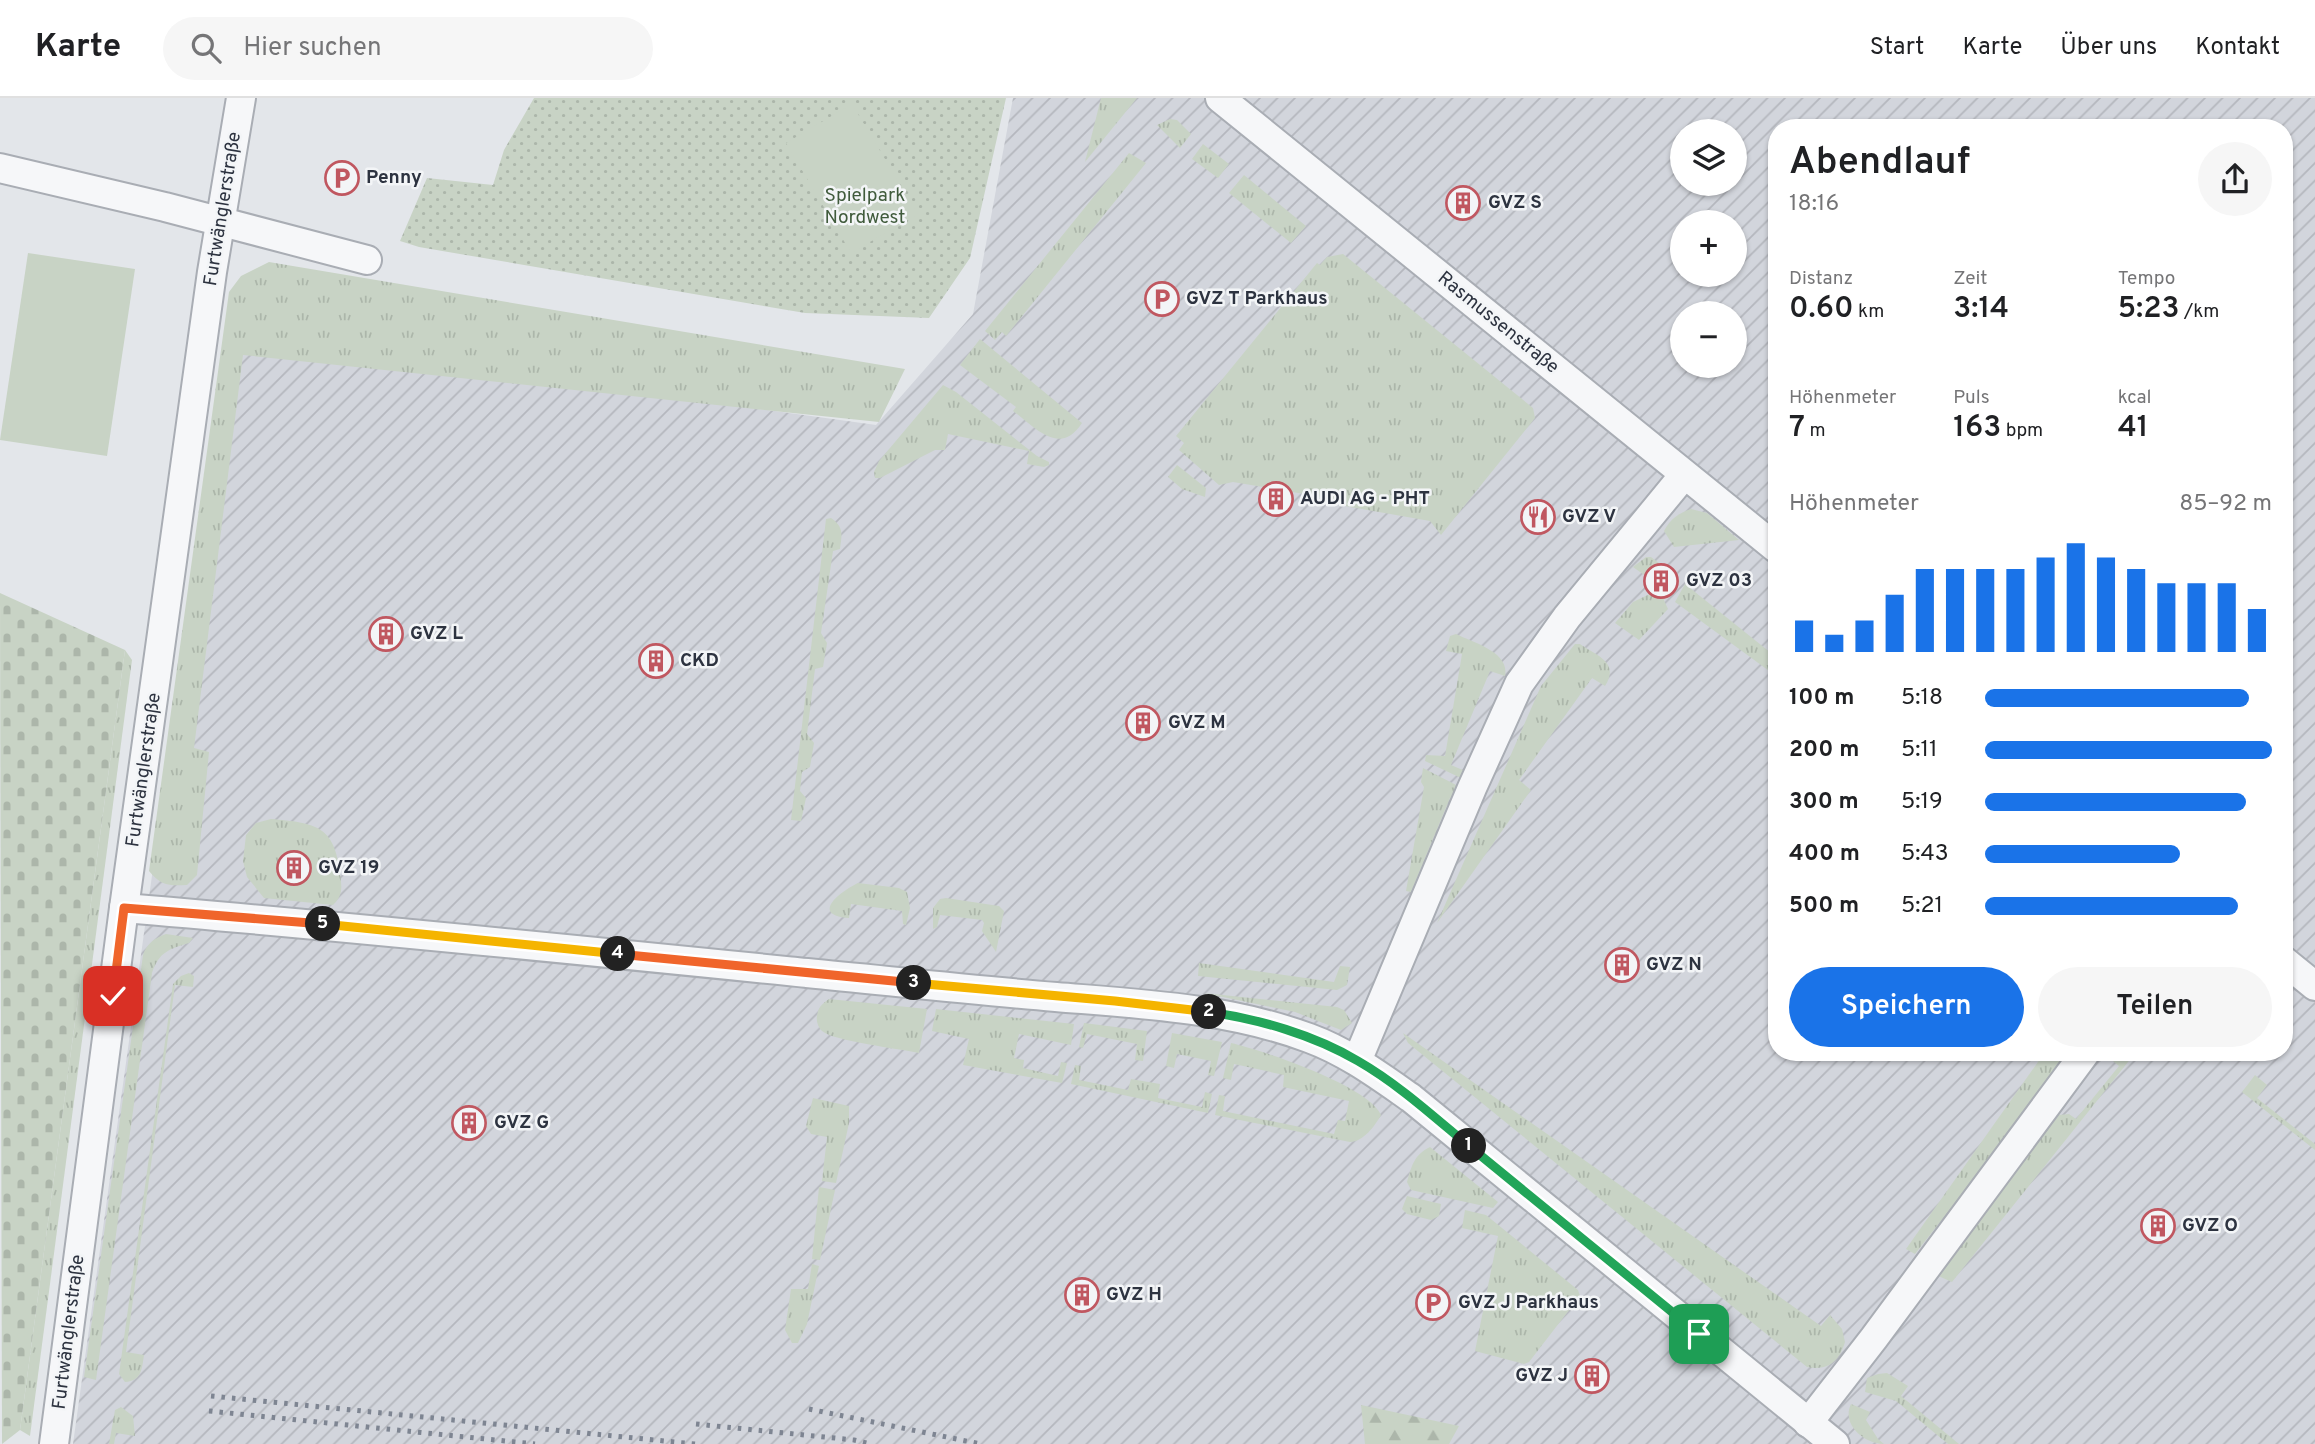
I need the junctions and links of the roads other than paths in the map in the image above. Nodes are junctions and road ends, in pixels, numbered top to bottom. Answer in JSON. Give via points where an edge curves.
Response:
{"nodes":[{"id":1,"x":241,"y":98,"type":"edge"},
{"id":2,"x":1220,"y":98,"type":"edge"},
{"id":3,"x":0,"y":168,"type":"edge"},
{"id":4,"x":221,"y":221,"type":"junction"},
{"id":5,"x":367,"y":260,"type":"dead end"},
{"id":6,"x":1684,"y":475,"type":"junction"},
{"id":7,"x":1768,"y":542,"type":"edge"},
{"id":8,"x":124,"y":908,"type":"junction"},
{"id":9,"x":2293,"y":968,"type":"edge"},
{"id":10,"x":2315,"y":986,"type":"edge"},
{"id":11,"x":1357,"y":1060,"type":"junction"},
{"id":12,"x":2079,"y":1061,"type":"edge"},
{"id":13,"x":1808,"y":1423,"type":"junction"},
{"id":14,"x":54,"y":1444,"type":"edge"},
{"id":15,"x":1835,"y":1444,"type":"edge"}],
"edges":[{"from":1,"to":4,"type":"street","name":"Furtwänglerstraße"},
{"from":2,"to":6,"type":"street","name":"Rasmussenstraße"},
{"from":3,"to":4,"type":"street"},
{"from":4,"to":5,"type":"street"},
{"from":4,"to":8,"type":"street","name":"Furtwänglerstraße"},
{"from":6,"to":7,"type":"street","name":"Rasmussenstraße"},
{"from":6,"to":11,"type":"street","via":[[1519,684]]},
{"from":8,"to":11,"type":"street","via":[[1162,1006],[1232,1015],[1310,1039]]},
{"from":8,"to":14,"type":"street","name":"Furtwänglerstraße"},
{"from":9,"to":10,"type":"street"},
{"from":11,"to":13,"type":"street","via":[[1411,1098]]},
{"from":12,"to":13,"type":"street"},
{"from":13,"to":15,"type":"street"}]}
